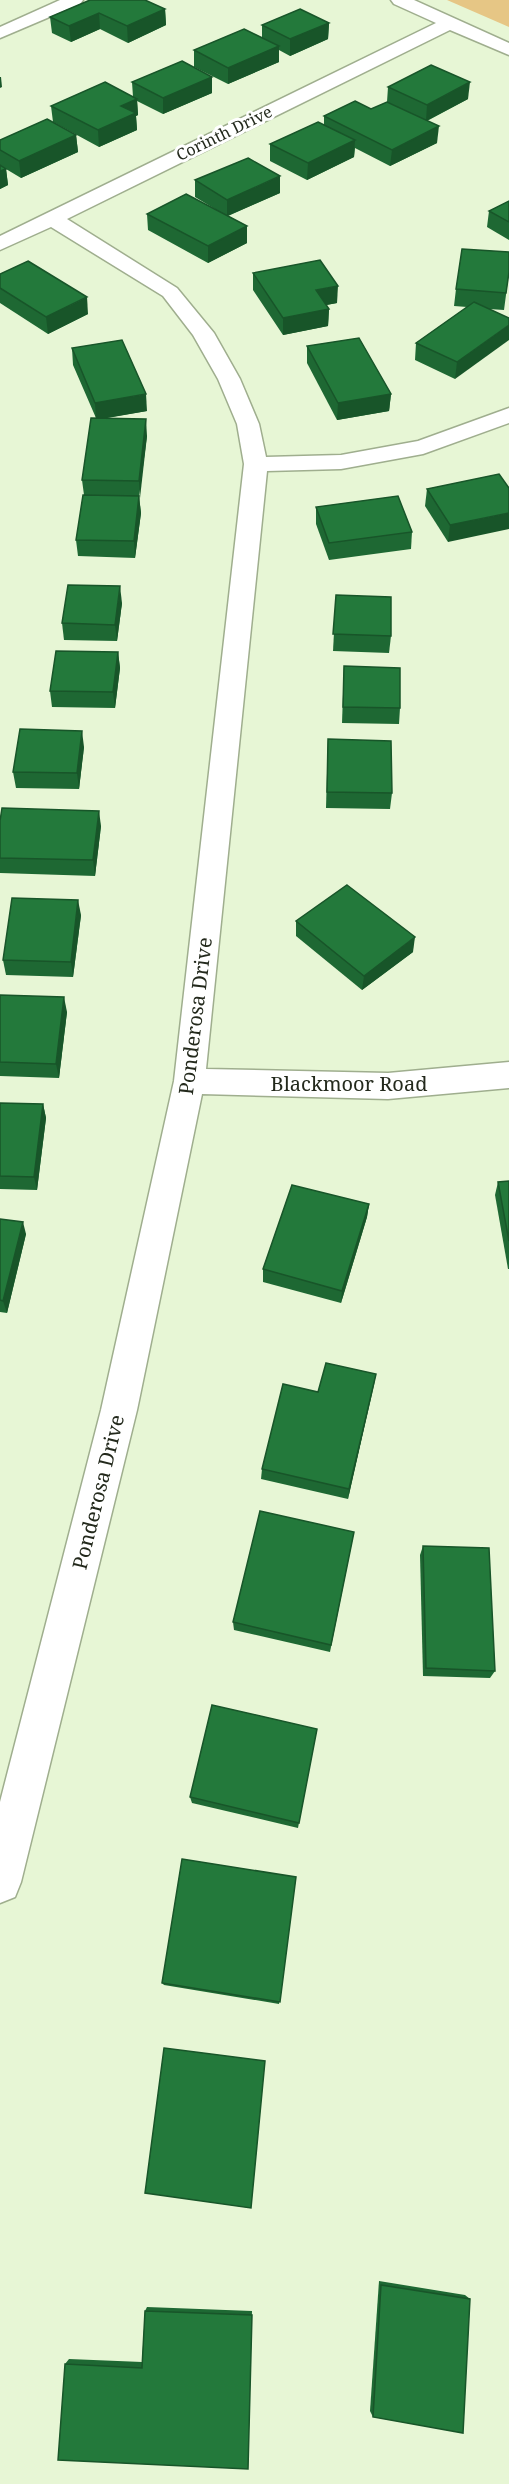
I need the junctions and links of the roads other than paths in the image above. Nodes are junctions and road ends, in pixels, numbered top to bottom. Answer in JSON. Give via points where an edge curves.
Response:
{"nodes":[{"id":1,"x":74,"y":0,"type":"edge"},
{"id":2,"x":400,"y":0,"type":"edge"},
{"id":3,"x":450,"y":23,"type":"junction"},
{"id":4,"x":0,"y":33,"type":"edge"},
{"id":5,"x":509,"y":50,"type":"edge"},
{"id":6,"x":53,"y":219,"type":"junction"},
{"id":7,"x":0,"y":244,"type":"edge"},
{"id":8,"x":509,"y":415,"type":"edge"},
{"id":9,"x":256,"y":464,"type":"junction"},
{"id":10,"x":509,"y":1075,"type":"edge"},
{"id":11,"x":189,"y":1082,"type":"junction"},
{"id":12,"x":0,"y":1882,"type":"edge"}],
"edges":[{"from":1,"to":4,"type":"street"},
{"from":2,"to":3,"type":"street"},
{"from":3,"to":5,"type":"street"},
{"from":3,"to":6,"type":"street","name":"Corinth Drive"},
{"from":6,"to":7,"type":"street","name":"Corinth Drive"},
{"from":6,"to":9,"type":"street","name":"Ponderosa Drive","via":[[170,292],[203,333],[230,379],[248,424]]},
{"from":8,"to":9,"type":"street","via":[[423,447],[341,462]]},
{"from":9,"to":11,"type":"street","name":"Ponderosa Drive"},
{"from":10,"to":11,"type":"street","name":"Blackmoor Road","via":[[388,1086]]},
{"from":11,"to":12,"type":"street","name":"Ponderosa Drive","via":[[119,1410]]}]}
